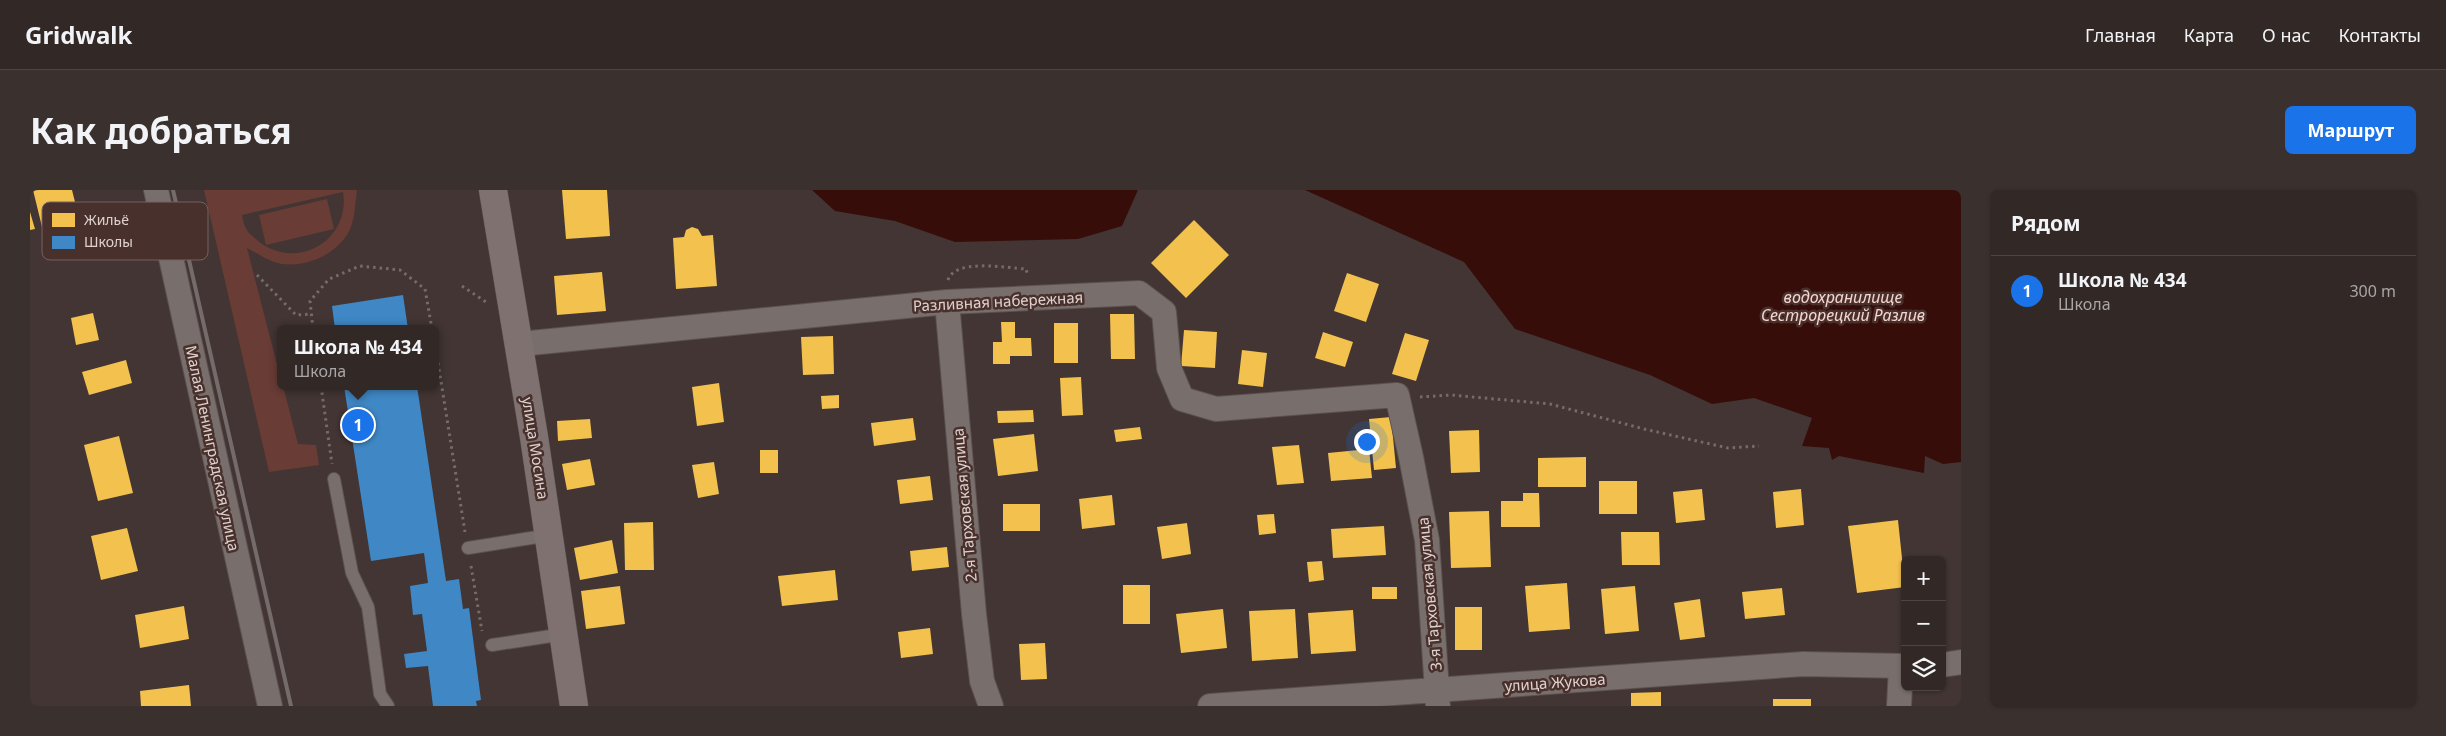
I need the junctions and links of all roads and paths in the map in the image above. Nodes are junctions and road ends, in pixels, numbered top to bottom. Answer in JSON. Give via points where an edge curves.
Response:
{"nodes":[{"id":1,"x":493,"y":190,"type":"edge"},
{"id":2,"x":171,"y":260,"type":"edge"},
{"id":3,"x":257,"y":274,"type":"dead end"},
{"id":4,"x":947,"y":302,"type":"junction"},
{"id":5,"x":311,"y":314,"type":"junction"},
{"id":6,"x":312,"y":325,"type":"edge"},
{"id":7,"x":431,"y":325,"type":"edge"},
{"id":8,"x":520,"y":344,"type":"junction"},
{"id":9,"x":439,"y":369,"type":"edge"},
{"id":10,"x":322,"y":390,"type":"edge"},
{"id":11,"x":1397,"y":395,"type":"junction"},
{"id":12,"x":1760,"y":446,"type":"dead end"},
{"id":13,"x":334,"y":479,"type":"joint"},
{"id":14,"x":550,"y":535,"type":"junction"},
{"id":15,"x":468,"y":548,"type":"junction"},
{"id":16,"x":482,"y":634,"type":"dead end"},
{"id":17,"x":564,"y":634,"type":"junction"},
{"id":18,"x":492,"y":644,"type":"dead end"},
{"id":19,"x":1961,"y":662,"type":"edge"},
{"id":20,"x":1946,"y":664,"type":"edge"},
{"id":21,"x":1901,"y":666,"type":"edge"},
{"id":22,"x":1901,"y":686,"type":"edge"},
{"id":23,"x":1438,"y":698,"type":"edge"},
{"id":24,"x":270,"y":706,"type":"edge"},
{"id":25,"x":388,"y":706,"type":"edge"},
{"id":26,"x":574,"y":706,"type":"edge"},
{"id":27,"x":991,"y":706,"type":"edge"},
{"id":28,"x":1210,"y":706,"type":"edge"},
{"id":29,"x":1899,"y":706,"type":"edge"}],
"edges":[{"from":1,"to":8,"type":"street","name":"улица Мосина"},
{"from":2,"to":24,"type":"street","name":"Малая Ленинградская улица"},
{"from":3,"to":5,"type":"path","via":[[296,315]]},
{"from":4,"to":8,"type":"street","name":"Разливная набережная"},
{"from":4,"to":11,"type":"street","name":"Разливная набережная","via":[[1138,294],[1164,312],[1169,368],[1182,399],[1216,409]]},
{"from":4,"to":27,"type":"street","name":"2-я Тарховская улица","via":[[974,614],[982,680]]},
{"from":5,"to":6,"type":"path"},
{"from":5,"to":7,"type":"path","via":[[310,301],[329,279],[360,266],[400,270],[425,289]]},
{"from":8,"to":14,"type":"street","name":"улица Мосина"},
{"from":9,"to":15,"type":"path"},
{"from":10,"to":13,"type":"path"},
{"from":11,"to":12,"type":"path","via":[[1429,398],[1450,395],[1550,404],[1728,448]]},
{"from":11,"to":23,"type":"street","name":"3-я Тарховская улица","via":[[1427,540]]},
{"from":13,"to":25,"type":"lane","via":[[352,573],[368,607],[380,694]]},
{"from":14,"to":15,"type":"lane"},
{"from":14,"to":17,"type":"street","name":"улица Мосина"},
{"from":15,"to":16,"type":"path"},
{"from":17,"to":18,"type":"lane"},
{"from":17,"to":26,"type":"street","name":"улица Мосина"},
{"from":19,"to":20,"type":"street"},
{"from":21,"to":23,"type":"street","name":"улица Жукова","via":[[1803,664]]},
{"from":22,"to":29,"type":"street"},
{"from":23,"to":28,"type":"street","name":"улица Жукова"}]}
